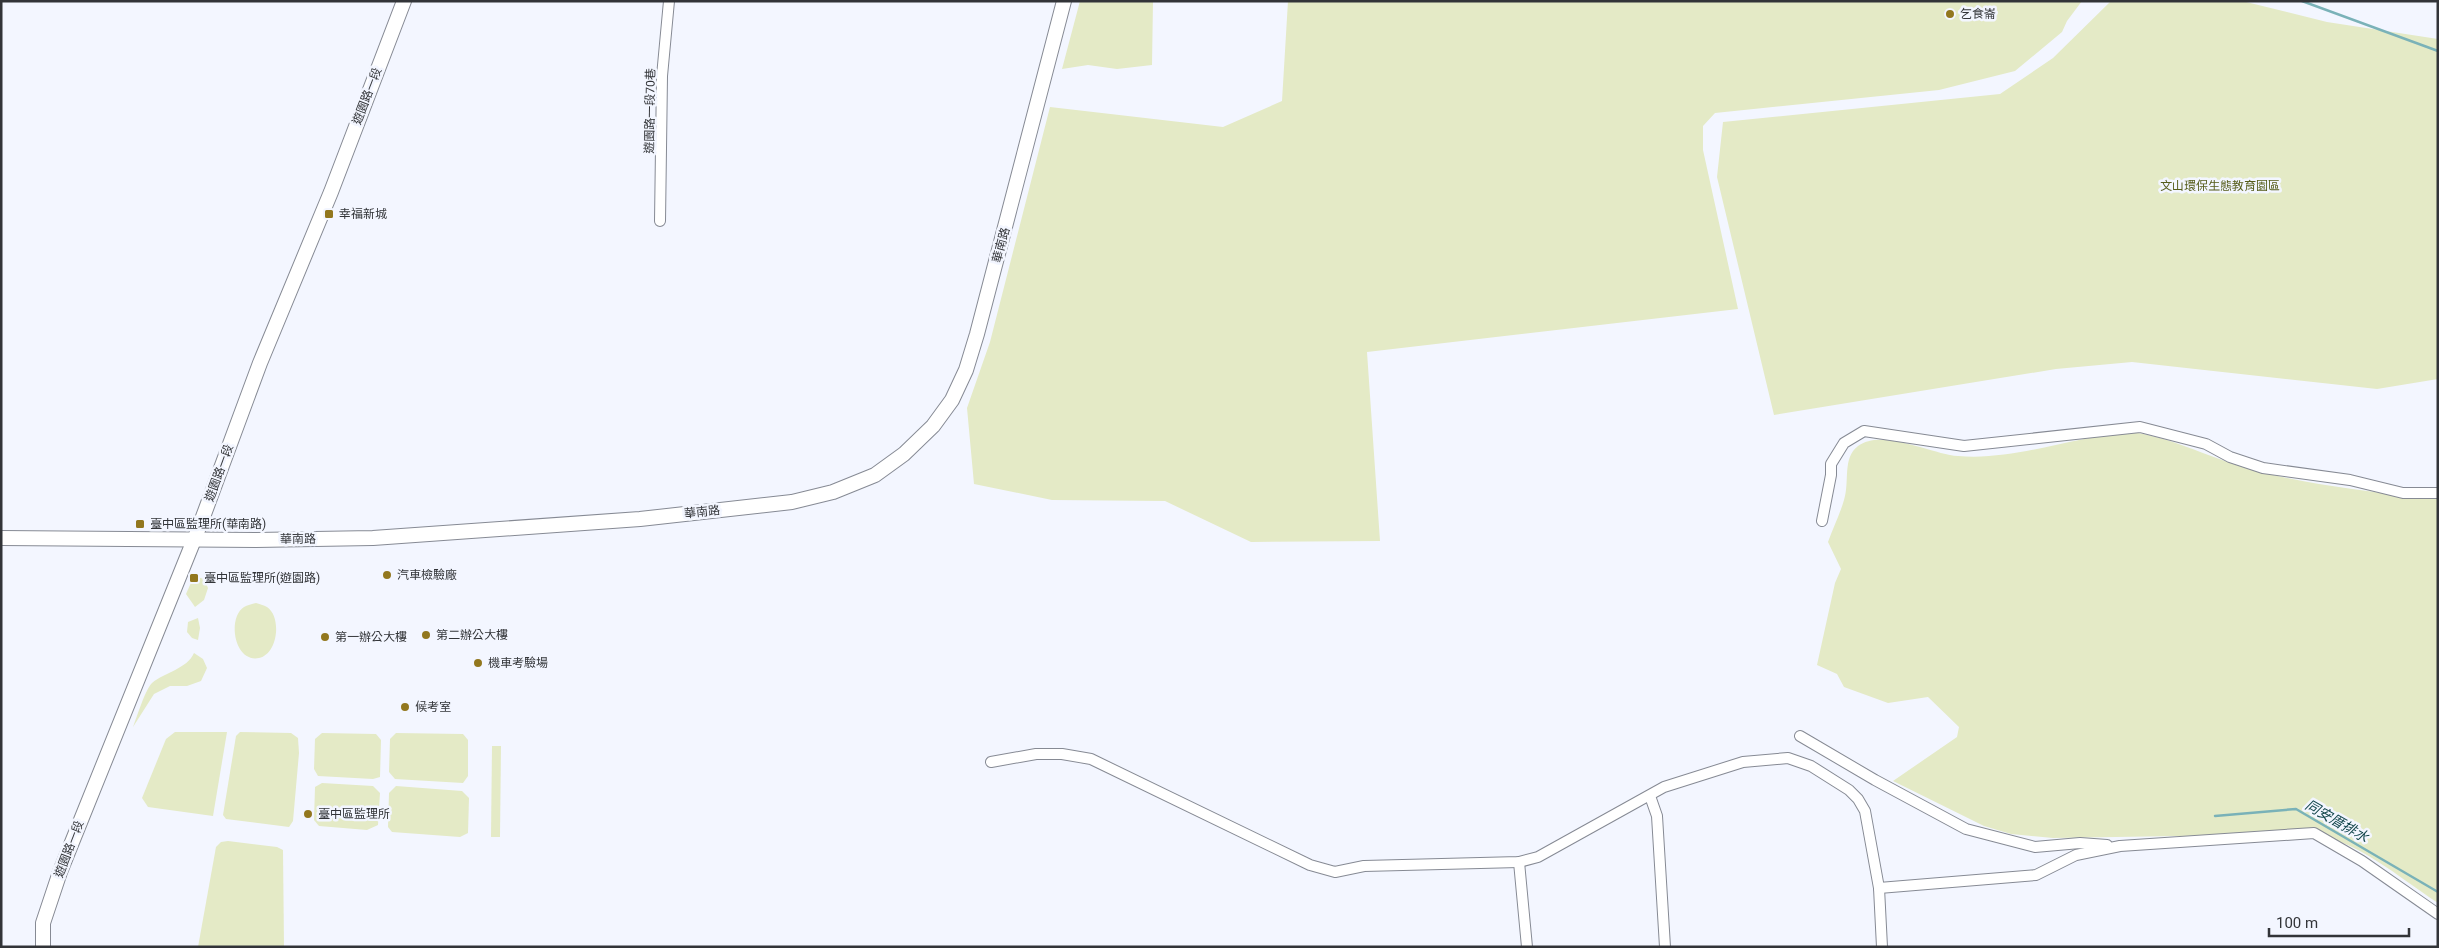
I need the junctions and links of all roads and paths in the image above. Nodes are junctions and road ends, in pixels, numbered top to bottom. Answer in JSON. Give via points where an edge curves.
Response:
{"nodes":[{"id":1,"x":404,"y":1,"type":"edge"},
{"id":2,"x":670,"y":1,"type":"edge"},
{"id":3,"x":1064,"y":1,"type":"edge"},
{"id":4,"x":660,"y":221,"type":"dead end"},
{"id":5,"x":2438,"y":493,"type":"edge"},
{"id":6,"x":1822,"y":521,"type":"dead end"},
{"id":7,"x":1,"y":538,"type":"edge"},
{"id":8,"x":193,"y":540,"type":"junction"},
{"id":9,"x":1800,"y":736,"type":"dead end"},
{"id":10,"x":990,"y":762,"type":"dead end"},
{"id":11,"x":1650,"y":796,"type":"junction"},
{"id":12,"x":2120,"y":846,"type":"junction"},
{"id":13,"x":1519,"y":862,"type":"junction"},
{"id":14,"x":1879,"y":888,"type":"junction"},
{"id":15,"x":2438,"y":914,"type":"edge"},
{"id":16,"x":43,"y":947,"type":"edge"},
{"id":17,"x":1526,"y":947,"type":"edge"},
{"id":18,"x":1665,"y":947,"type":"edge"},
{"id":19,"x":1882,"y":947,"type":"edge"}],
"edges":[{"from":1,"to":8,"type":"street","name":"遊園路一段"},
{"from":2,"to":4,"type":"street","name":"遊園路一段70巷","via":[[662,76]]},
{"from":3,"to":8,"type":"street","name":"華南路","via":[[966,370],[952,400],[933,426],[904,454],[875,475],[832,492],[792,502],[640,519],[373,538]]},
{"from":5,"to":6,"type":"street","via":[[2403,494],[2350,480],[2263,468],[2230,457],[2206,444],[2140,428],[1964,446],[1864,431],[1844,443],[1831,464],[1832,475]]},
{"from":7,"to":8,"type":"street","name":"華南路"},
{"from":8,"to":16,"type":"street","name":"遊園路一段","via":[[48,905],[43,923]]},
{"from":9,"to":12,"type":"street","via":[[1966,828],[2035,847],[2080,843]]},
{"from":10,"to":13,"type":"street","via":[[1036,754],[1091,759],[1310,865],[1335,872],[1364,866]]},
{"from":11,"to":13,"type":"street","via":[[1538,857]]},
{"from":11,"to":14,"type":"street","via":[[1664,787],[1743,762],[1788,758],[1810,766],[1849,790],[1865,811]]},
{"from":11,"to":18,"type":"street","via":[[1657,816]]},
{"from":12,"to":14,"type":"street","via":[[2076,856],[2036,875]]},
{"from":12,"to":15,"type":"street","via":[[2314,833],[2362,861]]},
{"from":13,"to":17,"type":"street"},
{"from":14,"to":19,"type":"street"}]}
